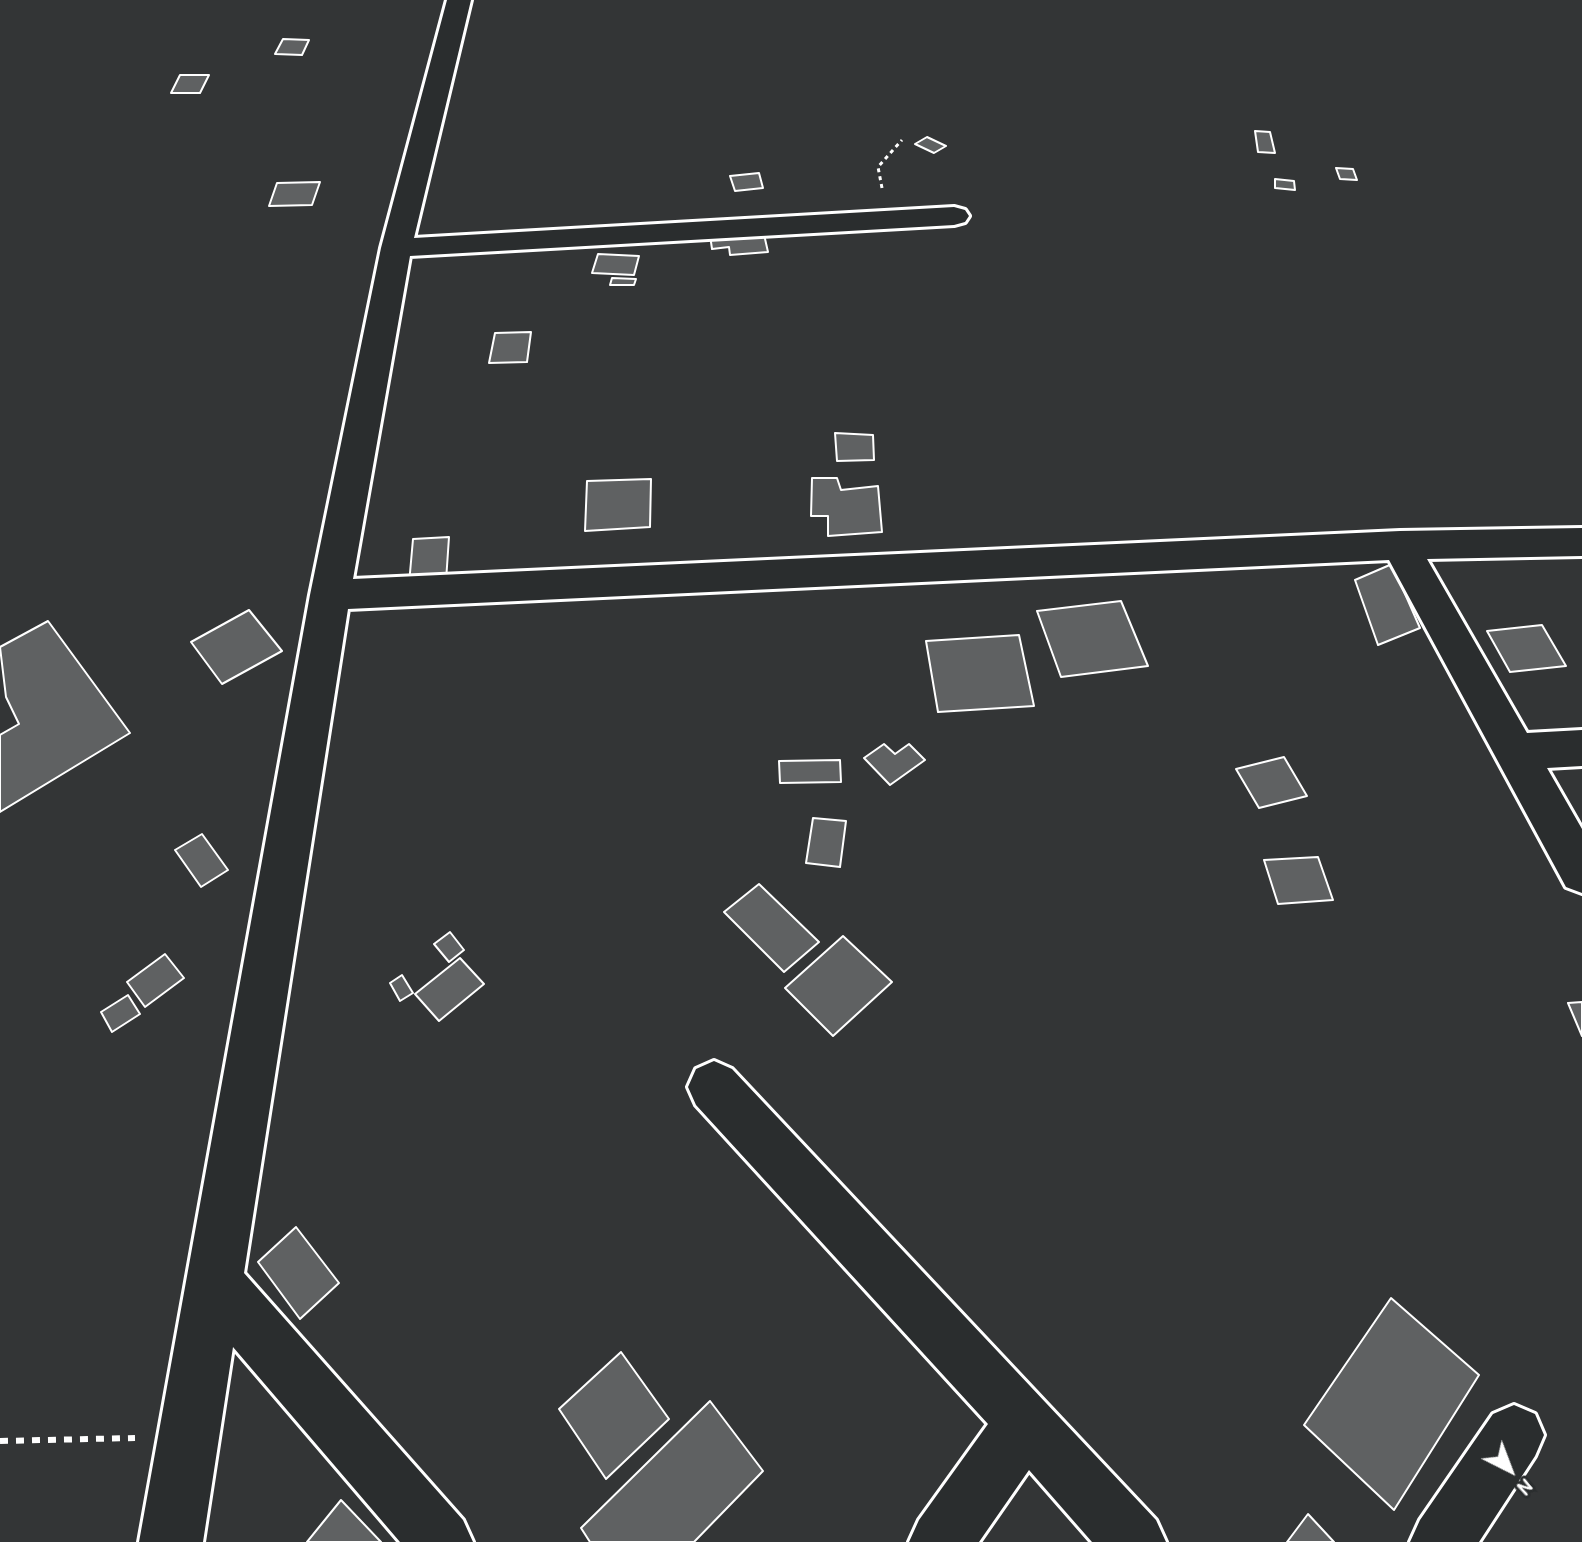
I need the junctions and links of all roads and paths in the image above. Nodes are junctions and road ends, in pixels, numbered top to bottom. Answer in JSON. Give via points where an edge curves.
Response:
{"nodes":[{"id":1,"x":459,"y":0,"type":"edge"},
{"id":2,"x":902,"y":140,"type":"dead end"},
{"id":3,"x":954,"y":216,"type":"dead end"},
{"id":4,"x":889,"y":219,"type":"junction"},
{"id":5,"x":396,"y":248,"type":"junction"},
{"id":6,"x":1582,"y":542,"type":"edge"},
{"id":7,"x":1400,"y":545,"type":"junction"},
{"id":8,"x":330,"y":595,"type":"junction"},
{"id":9,"x":1582,"y":748,"type":"edge"},
{"id":10,"x":1515,"y":752,"type":"junction"},
{"id":11,"x":1582,"y":872,"type":"edge"},
{"id":12,"x":714,"y":1087,"type":"dead end"},
{"id":13,"x":216,"y":1284,"type":"junction"},
{"id":14,"x":1026,"y":1422,"type":"junction"},
{"id":15,"x":1514,"y":1435,"type":"dead end"},
{"id":16,"x":190,"y":1436,"type":"junction"},
{"id":17,"x":0,"y":1441,"type":"edge"},
{"id":18,"x":171,"y":1542,"type":"edge"},
{"id":19,"x":441,"y":1542,"type":"edge"},
{"id":20,"x":941,"y":1542,"type":"edge"},
{"id":21,"x":1134,"y":1542,"type":"edge"},
{"id":22,"x":1442,"y":1542,"type":"edge"}],
"edges":[{"from":1,"to":5,"type":"street"},
{"from":2,"to":4,"type":"path","via":[[878,167],[883,193],[899,209]]},
{"from":3,"to":4,"type":"street"},
{"from":4,"to":5,"type":"street"},
{"from":5,"to":8,"type":"street"},
{"from":6,"to":7,"type":"street"},
{"from":7,"to":8,"type":"street"},
{"from":7,"to":10,"type":"street"},
{"from":8,"to":13,"type":"street"},
{"from":9,"to":10,"type":"street"},
{"from":10,"to":11,"type":"street"},
{"from":12,"to":14,"type":"street"},
{"from":13,"to":16,"type":"street"},
{"from":13,"to":19,"type":"street"},
{"from":14,"to":20,"type":"street"},
{"from":14,"to":21,"type":"street"},
{"from":15,"to":22,"type":"street"},
{"from":16,"to":17,"type":"path"},
{"from":16,"to":18,"type":"street"}]}
